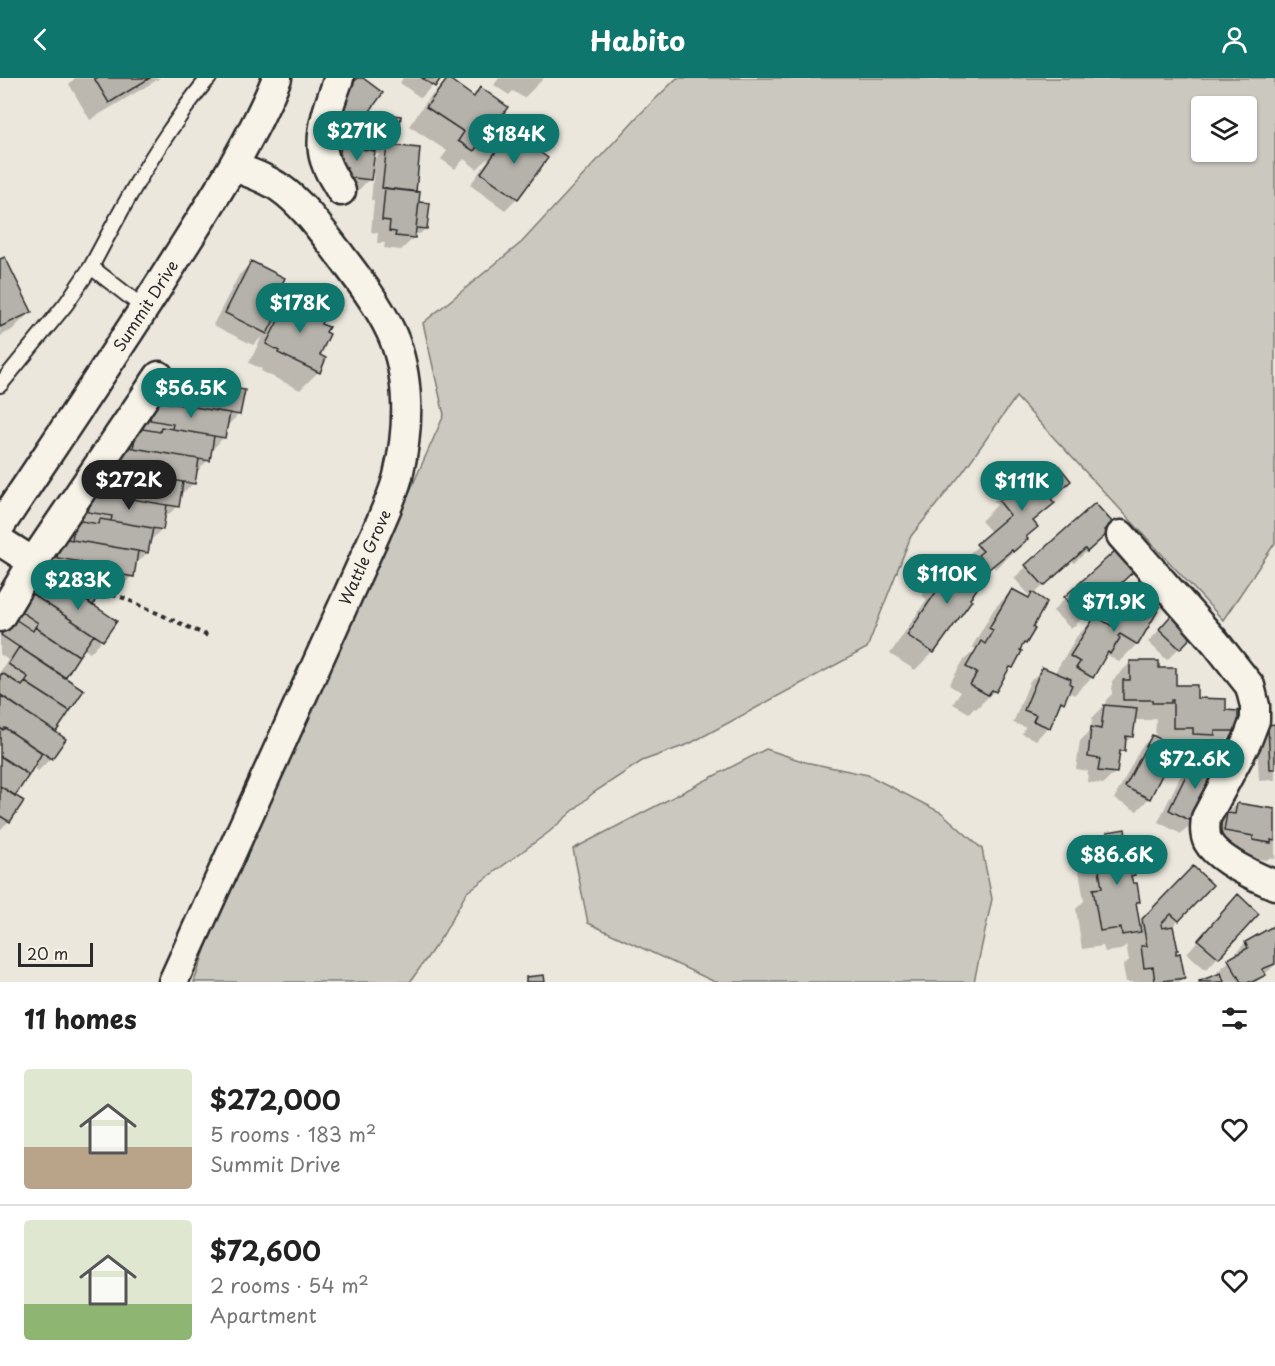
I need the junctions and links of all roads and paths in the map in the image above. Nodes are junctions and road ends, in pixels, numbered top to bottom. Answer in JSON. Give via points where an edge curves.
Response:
{"nodes":[{"id":1,"x":209,"y":78,"type":"edge"},
{"id":2,"x":277,"y":78,"type":"edge"},
{"id":3,"x":339,"y":78,"type":"edge"},
{"id":4,"x":234,"y":167,"type":"junction"},
{"id":5,"x":340,"y":191,"type":"dead end"},
{"id":6,"x":91,"y":267,"type":"junction"},
{"id":7,"x":144,"y":308,"type":"junction"},
{"id":8,"x":159,"y":376,"type":"dead end"},
{"id":9,"x":0,"y":385,"type":"edge"},
{"id":10,"x":0,"y":526,"type":"edge"},
{"id":11,"x":1121,"y":536,"type":"dead end"},
{"id":12,"x":0,"y":541,"type":"edge"},
{"id":13,"x":33,"y":562,"type":"junction"},
{"id":14,"x":0,"y":617,"type":"edge"},
{"id":15,"x":208,"y":636,"type":"dead end"},
{"id":16,"x":1275,"y":885,"type":"edge"},
{"id":17,"x":174,"y":982,"type":"edge"}],
"edges":[{"from":1,"to":6,"type":"lane","via":[[155,152]]},
{"from":2,"to":4,"type":"street","name":"Summit Drive"},
{"from":3,"to":5,"type":"street","via":[[326,117],[324,152]]},
{"from":4,"to":7,"type":"street","name":"Summit Drive"},
{"from":4,"to":17,"type":"street","name":"Wattle Grove","via":[[281,188],[296,202],[372,299],[401,361],[406,424],[397,477],[375,536]]},
{"from":6,"to":7,"type":"lane"},
{"from":6,"to":9,"type":"lane"},
{"from":7,"to":10,"type":"street","name":"Summit Drive"},
{"from":8,"to":13,"type":"street"},
{"from":11,"to":16,"type":"street","via":[[1250,686],[1255,720],[1206,818],[1205,829],[1214,850]]},
{"from":12,"to":13,"type":"street"},
{"from":13,"to":14,"type":"street"},
{"from":13,"to":15,"type":"path","via":[[53,578],[124,598]]}]}
